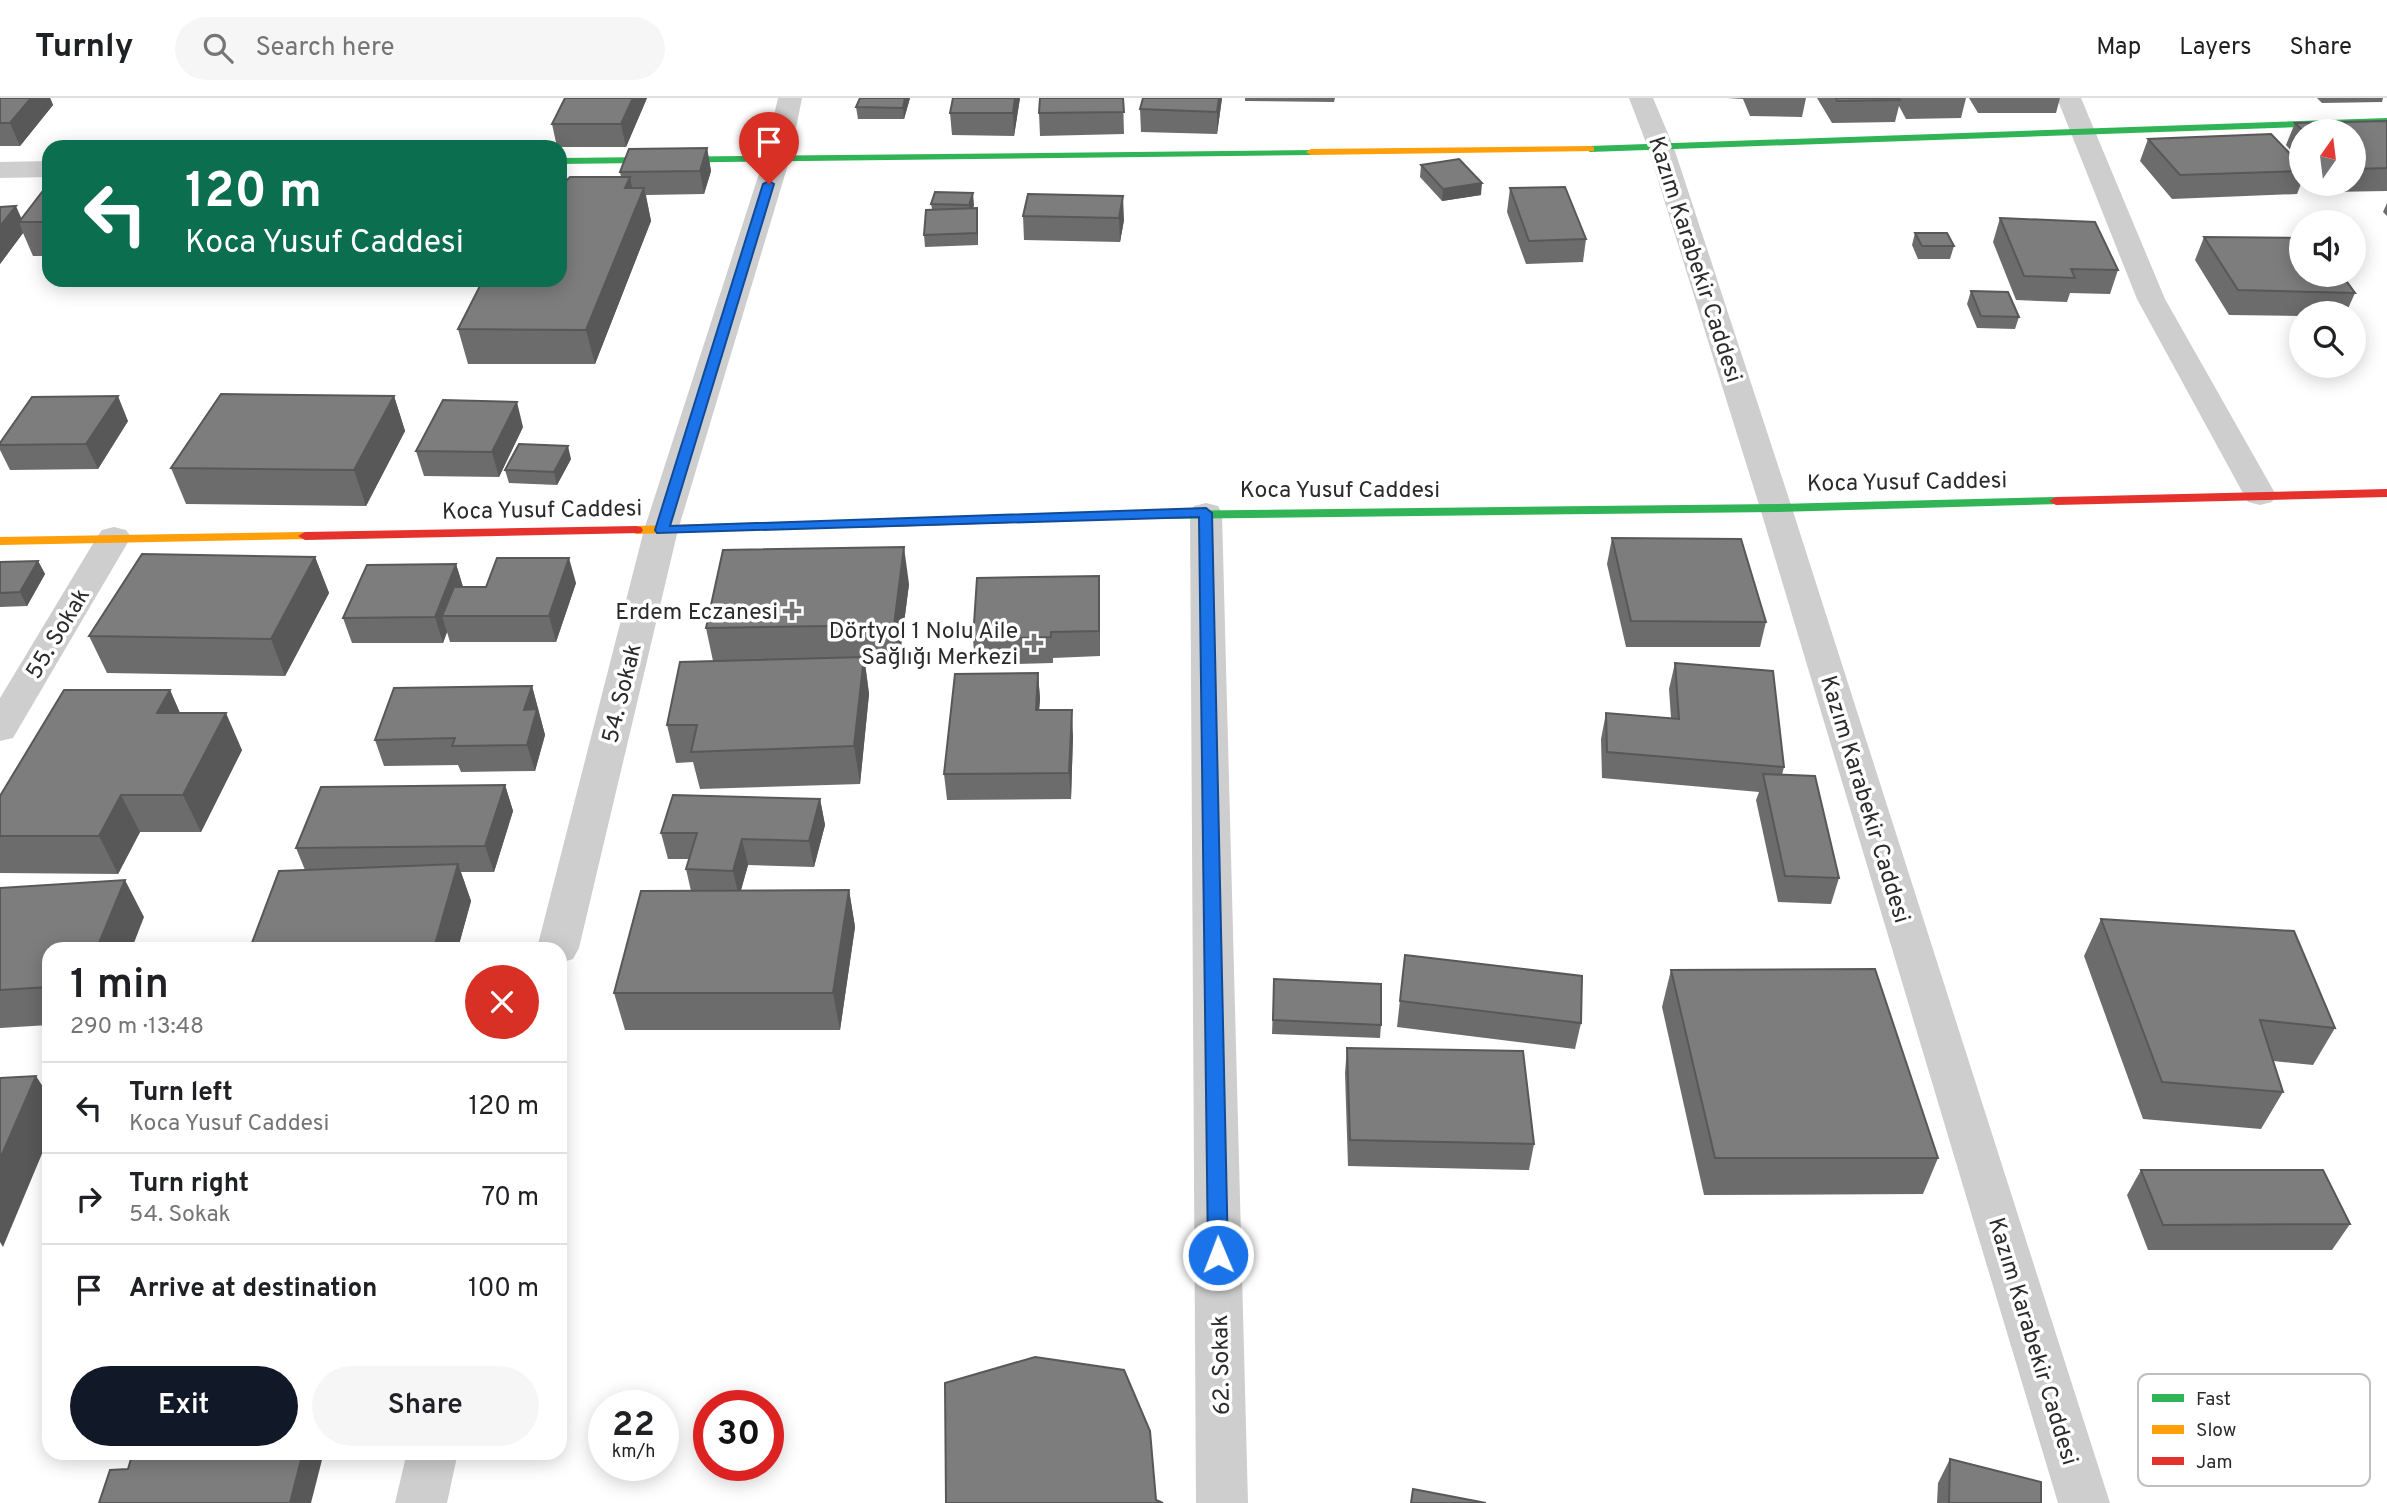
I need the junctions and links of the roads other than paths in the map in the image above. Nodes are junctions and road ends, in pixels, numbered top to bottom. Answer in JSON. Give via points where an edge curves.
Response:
{"nodes":[{"id":1,"x":790,"y":98,"type":"edge"},
{"id":2,"x":1641,"y":98,"type":"edge"},
{"id":3,"x":2068,"y":98,"type":"edge"},
{"id":4,"x":2387,"y":121,"type":"edge"},
{"id":5,"x":2085,"y":132,"type":"junction"},
{"id":6,"x":1661,"y":148,"type":"junction"},
{"id":7,"x":777,"y":158,"type":"junction"},
{"id":8,"x":567,"y":161,"type":"edge"},
{"id":9,"x":0,"y":170,"type":"edge"},
{"id":10,"x":42,"y":170,"type":"edge"},
{"id":11,"x":2387,"y":494,"type":"edge"},
{"id":12,"x":2260,"y":495,"type":"junction"},
{"id":13,"x":1776,"y":508,"type":"junction"},
{"id":14,"x":1206,"y":513,"type":"junction"},
{"id":15,"x":662,"y":530,"type":"junction"},
{"id":16,"x":114,"y":537,"type":"junction"},
{"id":17,"x":0,"y":541,"type":"edge"},
{"id":18,"x":0,"y":730,"type":"edge"},
{"id":19,"x":559,"y":942,"type":"edge"},
{"id":20,"x":431,"y":1460,"type":"edge"},
{"id":21,"x":421,"y":1503,"type":"edge"},
{"id":22,"x":1222,"y":1503,"type":"edge"},
{"id":23,"x":2084,"y":1503,"type":"edge"}],
"edges":[{"from":1,"to":7,"type":"street","name":"54. Sokak"},
{"from":2,"to":6,"type":"street","name":"Kazım Karabekir Caddesi"},
{"from":3,"to":5,"type":"street"},
{"from":4,"to":5,"type":"street"},
{"from":5,"to":6,"type":"street"},
{"from":5,"to":12,"type":"street","via":[[2151,299]]},
{"from":6,"to":7,"type":"street"},
{"from":6,"to":13,"type":"street","name":"Kazım Karabekir Caddesi"},
{"from":7,"to":8,"type":"street"},
{"from":7,"to":15,"type":"street","name":"54. Sokak"},
{"from":9,"to":10,"type":"street"},
{"from":11,"to":12,"type":"street","name":"Koca Yusuf Caddesi"},
{"from":12,"to":13,"type":"street","name":"Koca Yusuf Caddesi"},
{"from":13,"to":14,"type":"street","name":"Koca Yusuf Caddesi"},
{"from":13,"to":23,"type":"street","name":"Kazım Karabekir Caddesi"},
{"from":14,"to":15,"type":"street","name":"Koca Yusuf Caddesi"},
{"from":14,"to":22,"type":"street","name":"62. Sokak"},
{"from":15,"to":16,"type":"street","name":"Koca Yusuf Caddesi"},
{"from":15,"to":19,"type":"street","name":"54. Sokak"},
{"from":16,"to":17,"type":"street","name":"Koca Yusuf Caddesi"},
{"from":16,"to":18,"type":"street","name":"55. Sokak"},
{"from":20,"to":21,"type":"street"}]}
